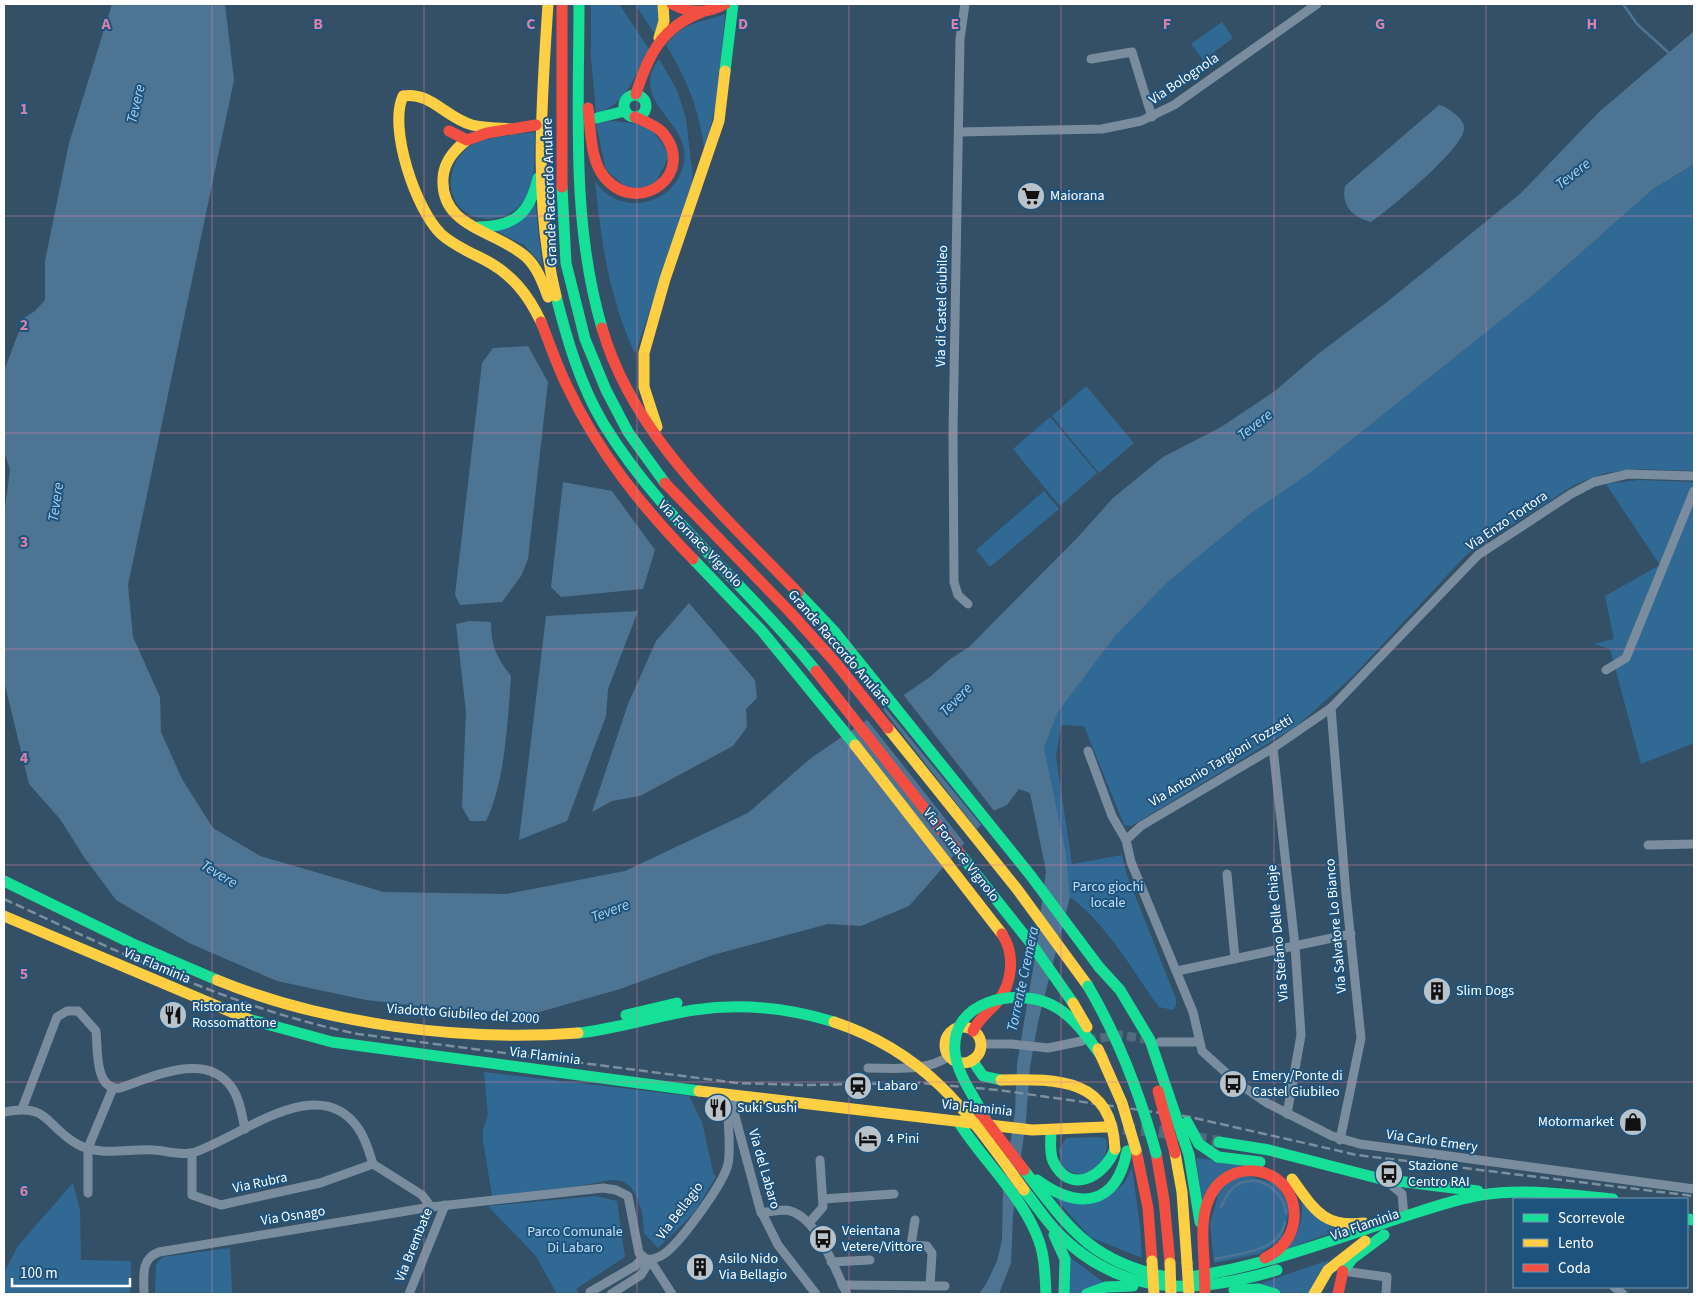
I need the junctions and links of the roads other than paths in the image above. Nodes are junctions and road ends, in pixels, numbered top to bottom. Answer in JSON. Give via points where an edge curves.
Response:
{"nodes":[{"id":1,"x":548,"y":4,"type":"edge"},
{"id":2,"x":562,"y":4,"type":"edge"},
{"id":3,"x":579,"y":4,"type":"edge"},
{"id":4,"x":663,"y":4,"type":"edge"},
{"id":5,"x":672,"y":4,"type":"edge"},
{"id":6,"x":725,"y":4,"type":"edge"},
{"id":7,"x":733,"y":4,"type":"edge"},
{"id":8,"x":965,"y":4,"type":"edge"},
{"id":9,"x":1317,"y":4,"type":"edge"},
{"id":10,"x":702,"y":12,"type":"junction"},
{"id":11,"x":579,"y":50,"type":"junction"},
{"id":12,"x":655,"y":50,"type":"junction"},
{"id":13,"x":1091,"y":59,"type":"dead end"},
{"id":14,"x":636,"y":94,"type":"junction"},
{"id":15,"x":437,"y":106,"type":"junction"},
{"id":16,"x":630,"y":114,"type":"junction"},
{"id":17,"x":1152,"y":117,"type":"junction"},
{"id":18,"x":597,"y":118,"type":"dead end"},
{"id":19,"x":536,"y":125,"type":"dead end"},
{"id":20,"x":511,"y":129,"type":"junction"},
{"id":21,"x":449,"y":131,"type":"junction"},
{"id":22,"x":959,"y":132,"type":"junction"},
{"id":23,"x":467,"y":140,"type":"junction"},
{"id":24,"x":542,"y":151,"type":"junction"},
{"id":25,"x":446,"y":165,"type":"junction"},
{"id":26,"x":474,"y":226,"type":"junction"},
{"id":27,"x":582,"y":380,"type":"junction"},
{"id":28,"x":676,"y":464,"type":"junction"},
{"id":29,"x":1694,"y":476,"type":"edge"},
{"id":30,"x":1694,"y":491,"type":"edge"},
{"id":31,"x":968,"y":604,"type":"dead end"},
{"id":32,"x":1606,"y":670,"type":"dead end"},
{"id":33,"x":1331,"y":708,"type":"junction"},
{"id":34,"x":1273,"y":748,"type":"junction"},
{"id":35,"x":1088,"y":751,"type":"dead end"},
{"id":36,"x":1126,"y":840,"type":"junction"},
{"id":37,"x":1694,"y":844,"type":"edge"},
{"id":38,"x":1648,"y":845,"type":"dead end"},
{"id":39,"x":4,"y":869,"type":"edge"},
{"id":40,"x":1227,"y":874,"type":"dead end"},
{"id":41,"x":4,"y":881,"type":"edge"},
{"id":42,"x":4,"y":916,"type":"edge"},
{"id":43,"x":1351,"y":934,"type":"junction"},
{"id":44,"x":1295,"y":946,"type":"junction"},
{"id":45,"x":1235,"y":959,"type":"junction"},
{"id":46,"x":1099,"y":967,"type":"junction"},
{"id":47,"x":1177,"y":971,"type":"junction"},
{"id":48,"x":786,"y":999,"type":"dead end"},
{"id":49,"x":799,"y":1001,"type":"dead end"},
{"id":50,"x":423,"y":1018,"type":"dead end"},
{"id":51,"x":460,"y":1021,"type":"dead end"},
{"id":52,"x":973,"y":1031,"type":"junction"},
{"id":53,"x":1082,"y":1041,"type":"tunnel mouth"},
{"id":54,"x":1160,"y":1042,"type":"tunnel mouth"},
{"id":55,"x":1198,"y":1042,"type":"junction"},
{"id":56,"x":980,"y":1044,"type":"junction"},
{"id":57,"x":1155,"y":1055,"type":"junction"},
{"id":58,"x":949,"y":1056,"type":"junction"},
{"id":59,"x":1102,"y":1057,"type":"junction"},
{"id":60,"x":972,"y":1060,"type":"junction"},
{"id":61,"x":868,"y":1068,"type":"dead end"},
{"id":62,"x":113,"y":1088,"type":"junction"},
{"id":63,"x":732,"y":1095,"type":"junction"},
{"id":64,"x":22,"y":1109,"type":"junction"},
{"id":65,"x":4,"y":1112,"type":"edge"},
{"id":66,"x":1287,"y":1114,"type":"junction"},
{"id":67,"x":986,"y":1120,"type":"junction"},
{"id":68,"x":958,"y":1121,"type":"junction"},
{"id":69,"x":1106,"y":1127,"type":"tunnel mouth"},
{"id":70,"x":245,"y":1129,"type":"junction"},
{"id":71,"x":1051,"y":1130,"type":"junction"},
{"id":72,"x":1340,"y":1140,"type":"junction"},
{"id":73,"x":1219,"y":1142,"type":"tunnel mouth"},
{"id":74,"x":88,"y":1148,"type":"junction"},
{"id":75,"x":1132,"y":1151,"type":"junction"},
{"id":76,"x":192,"y":1153,"type":"junction"},
{"id":77,"x":820,"y":1160,"type":"dead end"},
{"id":78,"x":373,"y":1164,"type":"junction"},
{"id":79,"x":1025,"y":1171,"type":"junction"},
{"id":80,"x":1382,"y":1179,"type":"junction"},
{"id":81,"x":1694,"y":1189,"type":"edge"},
{"id":82,"x":1024,"y":1190,"type":"joint"},
{"id":83,"x":1500,"y":1192,"type":"junction"},
{"id":84,"x":88,"y":1193,"type":"dead end"},
{"id":85,"x":894,"y":1194,"type":"dead end"},
{"id":86,"x":1603,"y":1198,"type":"edge"},
{"id":87,"x":823,"y":1199,"type":"junction"},
{"id":88,"x":1513,"y":1203,"type":"edge"},
{"id":89,"x":445,"y":1205,"type":"junction"},
{"id":90,"x":431,"y":1207,"type":"junction"},
{"id":91,"x":1041,"y":1212,"type":"junction"},
{"id":92,"x":762,"y":1213,"type":"junction"},
{"id":93,"x":1404,"y":1217,"type":"junction"},
{"id":94,"x":914,"y":1220,"type":"dead end"},
{"id":95,"x":1392,"y":1221,"type":"junction"},
{"id":96,"x":809,"y":1223,"type":"junction"},
{"id":97,"x":1384,"y":1235,"type":"junction"},
{"id":98,"x":1364,"y":1241,"type":"junction"},
{"id":99,"x":1203,"y":1242,"type":"junction"},
{"id":100,"x":646,"y":1259,"type":"junction"},
{"id":101,"x":870,"y":1260,"type":"dead end"},
{"id":102,"x":831,"y":1262,"type":"junction"},
{"id":103,"x":1344,"y":1271,"type":"junction"},
{"id":104,"x":1233,"y":1272,"type":"junction"},
{"id":105,"x":842,"y":1285,"type":"junction"},
{"id":106,"x":930,"y":1286,"type":"junction"},
{"id":107,"x":945,"y":1286,"type":"dead end"},
{"id":108,"x":1144,"y":1286,"type":"junction"},
{"id":109,"x":1210,"y":1291,"type":"edge"},
{"id":110,"x":144,"y":1294,"type":"edge"},
{"id":111,"x":409,"y":1294,"type":"edge"},
{"id":112,"x":592,"y":1294,"type":"edge"},
{"id":113,"x":611,"y":1294,"type":"edge"},
{"id":114,"x":672,"y":1294,"type":"edge"},
{"id":115,"x":816,"y":1294,"type":"edge"},
{"id":116,"x":847,"y":1294,"type":"edge"},
{"id":117,"x":1046,"y":1294,"type":"edge"},
{"id":118,"x":1064,"y":1294,"type":"edge"},
{"id":119,"x":1087,"y":1294,"type":"edge"},
{"id":120,"x":1154,"y":1294,"type":"edge"},
{"id":121,"x":1171,"y":1294,"type":"edge"},
{"id":122,"x":1189,"y":1294,"type":"edge"},
{"id":123,"x":1275,"y":1294,"type":"edge"},
{"id":124,"x":1314,"y":1294,"type":"edge"},
{"id":125,"x":1338,"y":1294,"type":"edge"},
{"id":126,"x":1386,"y":1294,"type":"edge"}],
"edges":[{"from":1,"to":24,"type":"main road","name":"Grande Raccordo Anulare"},
{"from":2,"to":121,"type":"main road","name":"Grande Raccordo Anulare","bridge":true,"via":[[564,243],[574,302],[591,355],[628,432],[652,469],[814,638],[1017,889],[1088,986],[1125,1055],[1156,1153],[1164,1200]]},
{"from":3,"to":11,"type":"main road","name":"Grande Raccordo Anulare"},
{"from":4,"to":12,"type":"main road","via":[[664,21]]},
{"from":5,"to":10,"type":"main road","via":[[687,11]]},
{"from":6,"to":10,"type":"main road"},
{"from":7,"to":28,"type":"main road","via":[[719,121],[665,279],[644,353],[646,398]]},
{"from":8,"to":22,"type":"street","name":"Via di Castel Giubileo","via":[[960,39]]},
{"from":9,"to":17,"type":"street","name":"Via Bolognola","via":[[1174,106]]},
{"from":10,"to":12,"type":"main road","via":[[674,25]]},
{"from":11,"to":16,"type":"main road","via":[[592,139],[600,168],[615,188],[625,193],[642,194],[656,190],[667,180],[673,167],[674,152],[672,142],[664,132]]},
{"from":11,"to":28,"type":"main road","name":"Grande Raccordo Anulare","via":[[581,221],[593,299],[610,351],[632,400]]},
{"from":12,"to":14,"type":"main road","via":[[643,71]]},
{"from":13,"to":17,"type":"street","via":[[1132,52]]},
{"from":14,"to":16,"type":"main road","via":[[626,98],[624,104]]},
{"from":14,"to":16,"type":"main road","via":[[643,98],[647,107],[641,116]]},
{"from":15,"to":20,"type":"main road","name":"Via Fornace Vignolo","via":[[450,116],[473,125]]},
{"from":15,"to":21,"type":"main road"},
{"from":15,"to":52,"type":"main road","name":"Via Fornace Vignolo","via":[[421,95],[408,94],[399,99],[396,114],[403,150],[430,222],[447,239],[499,266],[520,286],[535,310],[578,408],[609,462],[650,514],[786,659],[1008,942],[1010,969],[999,1000],[977,1021]]},
{"from":16,"to":18,"type":"main road"},
{"from":17,"to":22,"type":"street","name":"Via Bolognola","via":[[1102,129]]},
{"from":19,"to":20,"type":"main road"},
{"from":20,"to":23,"type":"main road"},
{"from":21,"to":23,"type":"main road"},
{"from":21,"to":25,"type":"main road"},
{"from":22,"to":31,"type":"street","name":"Via di Castel Giubileo","via":[[953,420],[954,582],[958,595]]},
{"from":23,"to":25,"type":"main road","via":[[456,148]]},
{"from":24,"to":26,"type":"main road","via":[[533,198],[522,214],[508,224]]},
{"from":24,"to":27,"type":"main road","name":"Grande Raccordo Anulare","via":[[550,266]]},
{"from":25,"to":26,"type":"main road","via":[[442,182],[446,200],[456,216]]},
{"from":26,"to":27,"type":"main road","via":[[515,248],[536,269],[564,347]]},
{"from":27,"to":59,"type":"main road","name":"Grande Raccordo Anulare","bridge":true,"via":[[606,427],[640,480],[798,649],[1074,1002]]},
{"from":28,"to":46,"type":"main road","name":"Grande Raccordo Anulare","via":[[834,631]]},
{"from":29,"to":33,"type":"street","name":"Via Enzo Tortora","via":[[1628,474],[1594,482],[1571,494],[1478,554]]},
{"from":30,"to":32,"type":"street","via":[[1626,658]]},
{"from":33,"to":34,"type":"street","name":"Via Antonio Targioni Tozzetti"},
{"from":33,"to":43,"type":"street","name":"Via Salvatore Lo Bianco"},
{"from":34,"to":36,"type":"street","name":"Via Antonio Targioni Tozzetti","via":[[1142,826]]},
{"from":34,"to":44,"type":"street","name":"Via Stefano Delle Chiaje"},
{"from":35,"to":36,"type":"street","via":[[1112,816]]},
{"from":36,"to":47,"type":"street","via":[[1131,862]]},
{"from":37,"to":38,"type":"street"},
{"from":39,"to":50,"type":"main road","name":"Viadotto Giubileo del 2000","via":[[187,957],[236,977],[330,1004]]},
{"from":40,"to":45,"type":"street"},
{"from":41,"to":82,"type":"main road","name":"Viadotto Giubileo del 2000","bridge":true,"via":[[204,976],[276,1000],[357,1020],[539,1036],[605,1030],[719,1008],[773,1008],[828,1019],[886,1045],[938,1082],[964,1108]]},
{"from":42,"to":63,"type":"main road","name":"Via Flaminia","via":[[214,1005],[305,1036]]},
{"from":43,"to":44,"type":"street"},
{"from":43,"to":72,"type":"street","name":"Via Salvatore Lo Bianco","via":[[1361,1038]]},
{"from":44,"to":45,"type":"street"},
{"from":44,"to":66,"type":"street","name":"Via Stefano Delle Chiaje","via":[[1301,1035]]},
{"from":45,"to":47,"type":"street"},
{"from":46,"to":57,"type":"main road","bridge":true,"via":[[1123,995],[1150,1040]]},
{"from":46,"to":122,"type":"main road","name":"Grande Raccordo Anulare","bridge":true,"via":[[1124,1008],[1146,1058],[1175,1153],[1182,1192]]},
{"from":47,"to":55,"type":"street","via":[[1193,1012]]},
{"from":48,"to":51,"type":"main road","name":"Viadotto Giubileo del 2000","bridge":true,"via":[[750,996],[699,999],[605,1019],[556,1024]]},
{"from":49,"to":67,"type":"main road","bridge":true,"via":[[834,1010],[879,1028],[909,1046],[946,1075]]},
{"from":52,"to":56,"type":"main road"},
{"from":52,"to":58,"type":"main road","via":[[962,1027],[948,1035],[945,1046]]},
{"from":53,"to":56,"type":"street","via":[[1044,1048]]},
{"from":54,"to":55,"type":"street"},
{"from":55,"to":66,"type":"street","name":"Via Carlo Emery","via":[[1206,1055],[1235,1081]]},
{"from":56,"to":60,"type":"main road"},
{"from":57,"to":95,"type":"main road","bridge":true,"via":[[1202,1147],[1218,1157],[1275,1167],[1289,1176],[1315,1212],[1332,1222],[1350,1225]]},
{"from":57,"to":99,"type":"main road","bridge":true,"via":[[1189,1155]]},
{"from":58,"to":60,"type":"main road","via":[[962,1063]]},
{"from":58,"to":61,"type":"street","via":[[918,1067]]},
{"from":59,"to":67,"type":"main road","bridge":true,"via":[[1075,1022],[1050,1004],[1033,998],[1014,997],[980,1006],[966,1015],[959,1025],[955,1050]]},
{"from":59,"to":75,"type":"main road","name":"Grande Raccordo Anulare","bridge":true,"via":[[1122,1103]]},
{"from":60,"to":71,"type":"main road","bridge":true,"via":[[983,1076],[1001,1080],[1066,1080],[1087,1089],[1097,1099],[1113,1130],[1115,1149],[1110,1163],[1099,1175],[1074,1179],[1060,1171],[1054,1162]]},
{"from":62,"to":64,"type":"street","via":[[106,1084],[97,1059],[96,1030],[78,1011],[67,1011],[57,1016]]},
{"from":62,"to":70,"type":"street","via":[[174,1070],[209,1070],[232,1088]]},
{"from":62,"to":74,"type":"street"},
{"from":63,"to":68,"type":"main road","name":"Via Flaminia"},
{"from":63,"to":92,"type":"street","name":"Via del Labaro"},
{"from":63,"to":100,"type":"street","name":"Via Bellagio","via":[[727,1168],[700,1212],[673,1246],[663,1255]]},
{"from":64,"to":65,"type":"street"},
{"from":64,"to":74,"type":"street","via":[[35,1110],[77,1144]]},
{"from":66,"to":72,"type":"street","name":"Via Carlo Emery"},
{"from":67,"to":79,"type":"main road","bridge":true},
{"from":68,"to":71,"type":"main road","name":"Via Flaminia"},
{"from":68,"to":117,"type":"main road","via":[[1033,1225],[1046,1268]]},
{"from":69,"to":71,"type":"main road","name":"Via Flaminia"},
{"from":70,"to":76,"type":"street"},
{"from":70,"to":78,"type":"street","via":[[307,1104],[326,1105],[345,1114],[354,1123]]},
{"from":72,"to":81,"type":"street","name":"Via Carlo Emery"},
{"from":73,"to":80,"type":"main road","via":[[1269,1150]]},
{"from":74,"to":76,"type":"street","via":[[153,1150],[179,1155]]},
{"from":74,"to":84,"type":"street"},
{"from":75,"to":79,"type":"main road","via":[[1116,1182],[1104,1194],[1092,1198],[1058,1194]]},
{"from":75,"to":120,"type":"main road","name":"Grande Raccordo Anulare","bridge":true,"via":[[1148,1208]]},
{"from":76,"to":78,"type":"street","name":"Via Rubra","via":[[192,1195],[221,1205],[320,1183]]},
{"from":77,"to":87,"type":"street"},
{"from":78,"to":90,"type":"street","via":[[422,1195]]},
{"from":79,"to":104,"type":"main road","via":[[1062,1220],[1089,1246],[1108,1258],[1157,1276],[1177,1278]]},
{"from":80,"to":83,"type":"main road"},
{"from":80,"to":93,"type":"street","via":[[1402,1194]]},
{"from":82,"to":91,"type":"main road","name":"Via Flaminia"},
{"from":83,"to":86,"type":"main road","name":"Via Flaminia"},
{"from":83,"to":93,"type":"main road","name":"Via Flaminia","via":[[1457,1200]]},
{"from":85,"to":87,"type":"street"},
{"from":87,"to":96,"type":"street","via":[[823,1210]]},
{"from":88,"to":97,"type":"main road","name":"Via Flaminia","via":[[1470,1207]]},
{"from":89,"to":90,"type":"street","name":"Via Osnago"},
{"from":89,"to":100,"type":"street","name":"Via Bellagio","via":[[603,1188],[616,1190],[628,1196],[638,1249]]},
{"from":89,"to":111,"type":"street","name":"Via Brembate"},
{"from":90,"to":110,"type":"street","name":"Via Osnago","via":[[159,1252],[145,1264]]},
{"from":91,"to":108,"type":"main road","name":"Via Flaminia","via":[[1060,1236],[1084,1258]]},
{"from":91,"to":118,"type":"main road","via":[[1063,1254],[1066,1268]]},
{"from":92,"to":96,"type":"street","via":[[787,1210]]},
{"from":92,"to":115,"type":"street","name":"Via del Labaro","via":[[778,1245]]},
{"from":93,"to":95,"type":"main road","name":"Via Flaminia"},
{"from":94,"to":106,"type":"street","via":[[911,1245],[927,1246],[932,1253]]},
{"from":95,"to":104,"type":"main road","name":"Via Flaminia"},
{"from":96,"to":102,"type":"street"},
{"from":97,"to":98,"type":"main road","name":"Via Flaminia"},
{"from":97,"to":103,"type":"main road","via":[[1353,1258]]},
{"from":98,"to":109,"type":"main road","name":"Via Flaminia"},
{"from":98,"to":124,"type":"main road","via":[[1329,1268]]},
{"from":99,"to":104,"type":"main road","via":[[1208,1202],[1213,1190],[1223,1180],[1234,1173],[1253,1170],[1269,1174],[1281,1182],[1295,1206],[1292,1232],[1284,1245],[1268,1257]]},
{"from":99,"to":109,"type":"main road","bridge":true},
{"from":100,"to":112,"type":"street","via":[[590,1292]]},
{"from":100,"to":113,"type":"street","via":[[641,1275]]},
{"from":100,"to":114,"type":"street"},
{"from":101,"to":102,"type":"street"},
{"from":102,"to":105,"type":"street"},
{"from":103,"to":125,"type":"main road"},
{"from":103,"to":126,"type":"street","via":[[1387,1277]]},
{"from":105,"to":106,"type":"street"},
{"from":105,"to":116,"type":"street"},
{"from":106,"to":107,"type":"street"},
{"from":108,"to":109,"type":"main road","name":"Via Flaminia"},
{"from":108,"to":119,"type":"main road","via":[[1106,1287]]},
{"from":109,"to":123,"type":"main road","via":[[1259,1290]]}]}
